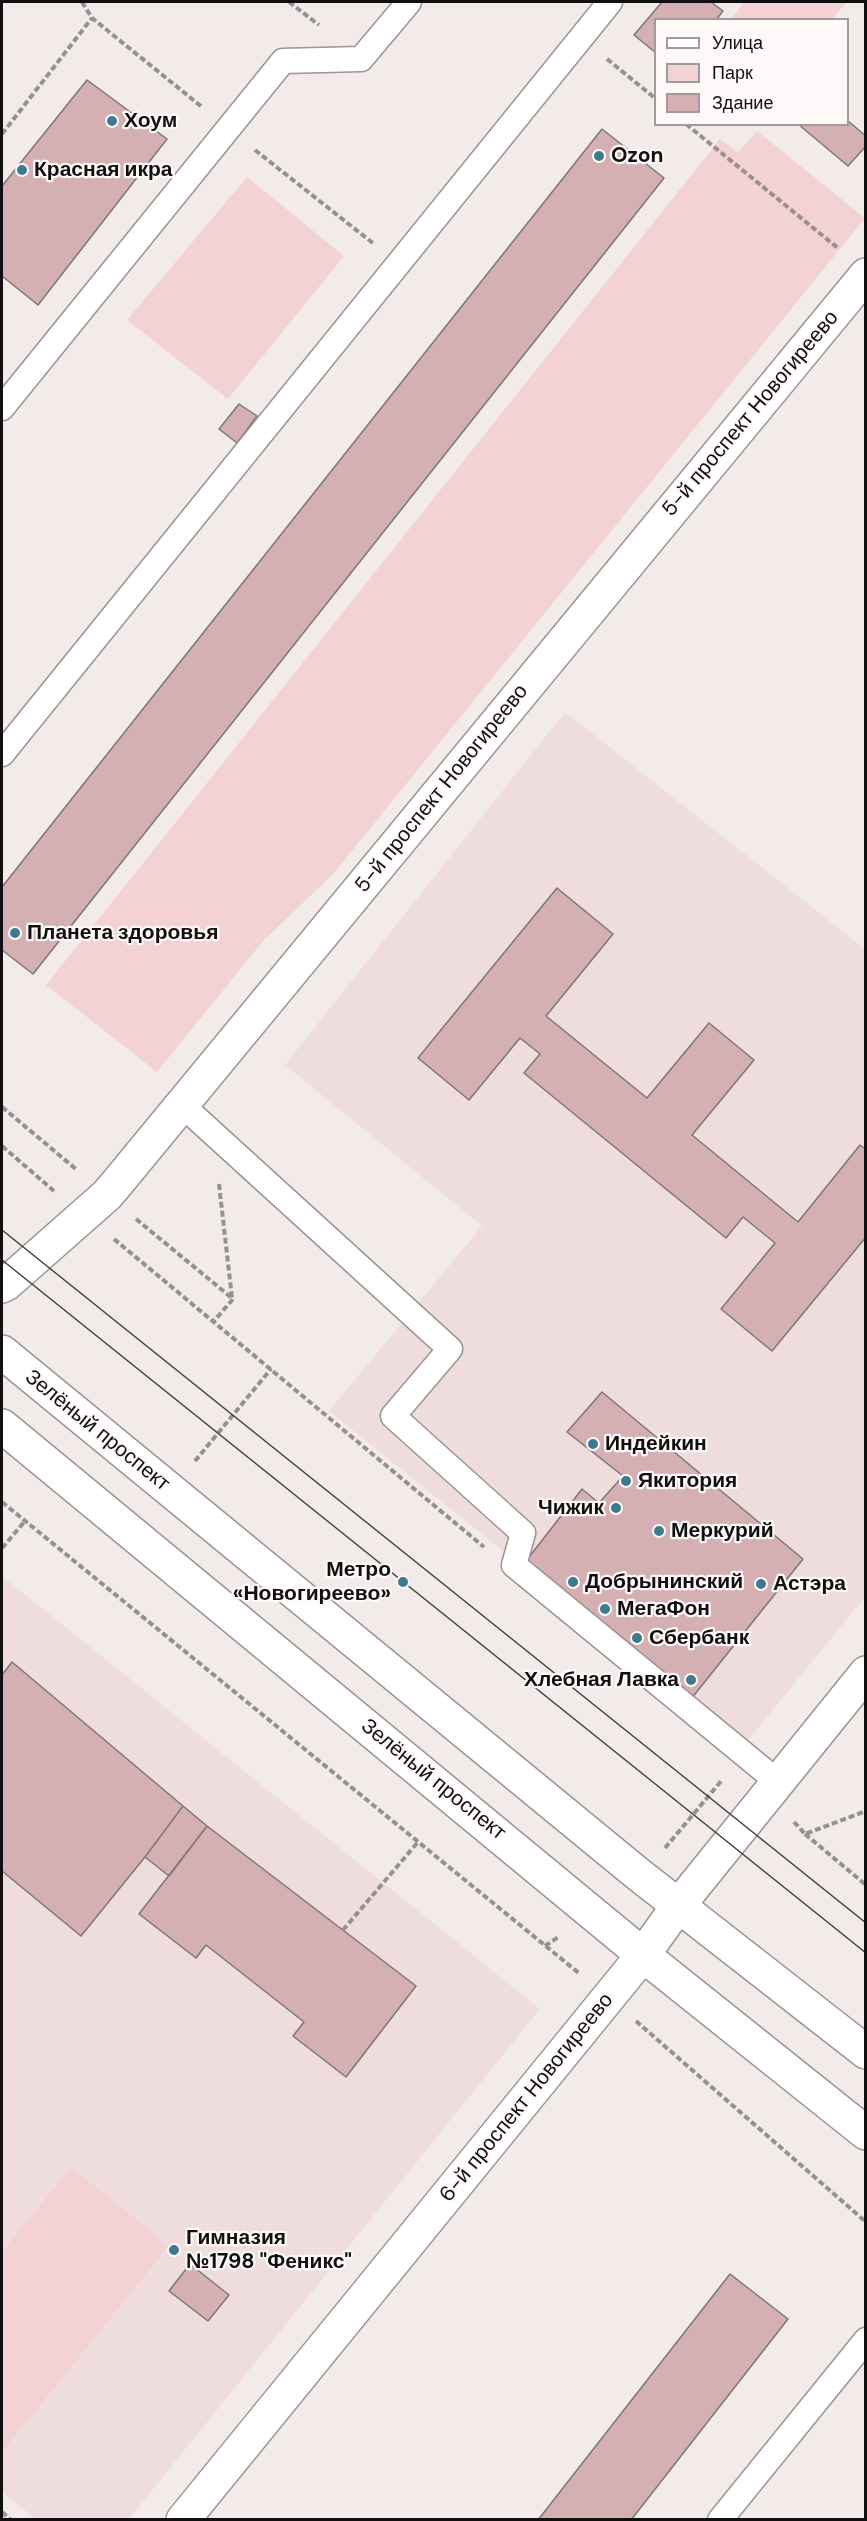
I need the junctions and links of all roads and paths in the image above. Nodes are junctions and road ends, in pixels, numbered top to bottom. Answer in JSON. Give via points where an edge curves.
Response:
{"nodes":[{"id":1,"x":82,"y":2,"type":"edge"},
{"id":2,"x":409,"y":2,"type":"edge"},
{"id":3,"x":610,"y":2,"type":"edge"},
{"id":4,"x":92,"y":18,"type":"junction"},
{"id":5,"x":581,"y":38,"type":"junction"},
{"id":6,"x":654,"y":97,"type":"edge"},
{"id":7,"x":688,"y":126,"type":"edge"},
{"id":8,"x":228,"y":128,"type":"junction"},
{"id":9,"x":2,"y":134,"type":"edge"},
{"id":10,"x":398,"y":263,"type":"junction"},
{"id":11,"x":856,"y":265,"type":"edge"},
{"id":12,"x":2,"y":408,"type":"edge"},
{"id":13,"x":2,"y":754,"type":"edge"},
{"id":14,"x":182,"y":1105,"type":"junction"},
{"id":15,"x":212,"y":1132,"type":"junction"},
{"id":16,"x":2,"y":1146,"type":"edge"},
{"id":17,"x":59,"y":1195,"type":"dead end"},
{"id":18,"x":113,"y":1239,"type":"dead end"},
{"id":19,"x":2,"y":1286,"type":"edge"},
{"id":20,"x":232,"y":1299,"type":"dead end"},
{"id":21,"x":196,"y":1306,"type":"dead end"},
{"id":22,"x":2,"y":1352,"type":"edge"},
{"id":23,"x":271,"y":1369,"type":"dead end"},
{"id":24,"x":2,"y":1426,"type":"edge"},
{"id":25,"x":194,"y":1463,"type":"dead end"},
{"id":26,"x":2,"y":1502,"type":"edge"},
{"id":27,"x":25,"y":1521,"type":"junction"},
{"id":28,"x":2,"y":1546,"type":"edge"},
{"id":29,"x":866,"y":1673,"type":"edge"},
{"id":30,"x":723,"y":1778,"type":"dead end"},
{"id":31,"x":773,"y":1788,"type":"junction"},
{"id":32,"x":866,"y":1811,"type":"edge"},
{"id":33,"x":805,"y":1834,"type":"junction"},
{"id":34,"x":418,"y":1842,"type":"junction"},
{"id":35,"x":661,"y":1852,"type":"dead end"},
{"id":36,"x":866,"y":1885,"type":"edge"},
{"id":37,"x":678,"y":1906,"type":"junction"},
{"id":38,"x":343,"y":1930,"type":"dead end"},
{"id":39,"x":644,"y":1955,"type":"junction"},
{"id":40,"x":609,"y":1997,"type":"junction"},
{"id":41,"x":866,"y":2052,"type":"edge"},
{"id":42,"x":866,"y":2133,"type":"edge"},
{"id":43,"x":866,"y":2222,"type":"edge"},
{"id":44,"x":866,"y":2340,"type":"edge"},
{"id":45,"x":2,"y":2512,"type":"edge"},
{"id":46,"x":10,"y":2520,"type":"edge"},
{"id":47,"x":183,"y":2520,"type":"edge"},
{"id":48,"x":720,"y":2520,"type":"edge"}],
"edges":[{"from":1,"to":4,"type":"path"},
{"from":2,"to":8,"type":"lane","via":[[361,59],[283,61]]},
{"from":3,"to":5,"type":"lane"},
{"from":4,"to":8,"type":"path"},
{"from":4,"to":9,"type":"path"},
{"from":5,"to":6,"type":"path"},
{"from":5,"to":10,"type":"lane"},
{"from":7,"to":11,"type":"path"},
{"from":8,"to":10,"type":"path"},
{"from":8,"to":12,"type":"lane"},
{"from":10,"to":13,"type":"lane"},
{"from":11,"to":14,"type":"street","name":"5-й проспект Новогиреево"},
{"from":14,"to":15,"type":"lane"},
{"from":14,"to":19,"type":"street","name":"5-й проспект Новогиреево","via":[[106,1195]]},
{"from":15,"to":20,"type":"path"},
{"from":15,"to":31,"type":"lane","via":[[450,1349],[393,1416],[523,1533],[514,1565]]},
{"from":16,"to":17,"type":"path"},
{"from":18,"to":21,"type":"path"},
{"from":22,"to":37,"type":"street","name":"Зелёный проспект"},
{"from":23,"to":25,"type":"path"},
{"from":24,"to":39,"type":"street","name":"Зелёный проспект"},
{"from":26,"to":27,"type":"path"},
{"from":27,"to":28,"type":"path"},
{"from":27,"to":34,"type":"path"},
{"from":29,"to":31,"type":"street","name":"6-й проспект Новогиреево"},
{"from":30,"to":35,"type":"path"},
{"from":31,"to":33,"type":"path"},
{"from":31,"to":37,"type":"street","name":"6-й проспект Новогиреево"},
{"from":32,"to":33,"type":"path"},
{"from":33,"to":36,"type":"path"},
{"from":34,"to":38,"type":"path"},
{"from":34,"to":40,"type":"path"},
{"from":37,"to":39,"type":"street","name":"6-й проспект Новогиреево"},
{"from":37,"to":41,"type":"street","name":"Зелёный проспект"},
{"from":39,"to":40,"type":"street","name":"6-й проспект Новогиреево"},
{"from":39,"to":42,"type":"street","name":"Зелёный проспект"},
{"from":40,"to":43,"type":"path"},
{"from":40,"to":47,"type":"street","name":"6-й проспект Новогиреево"},
{"from":44,"to":48,"type":"lane"},
{"from":45,"to":46,"type":"path"}]}
